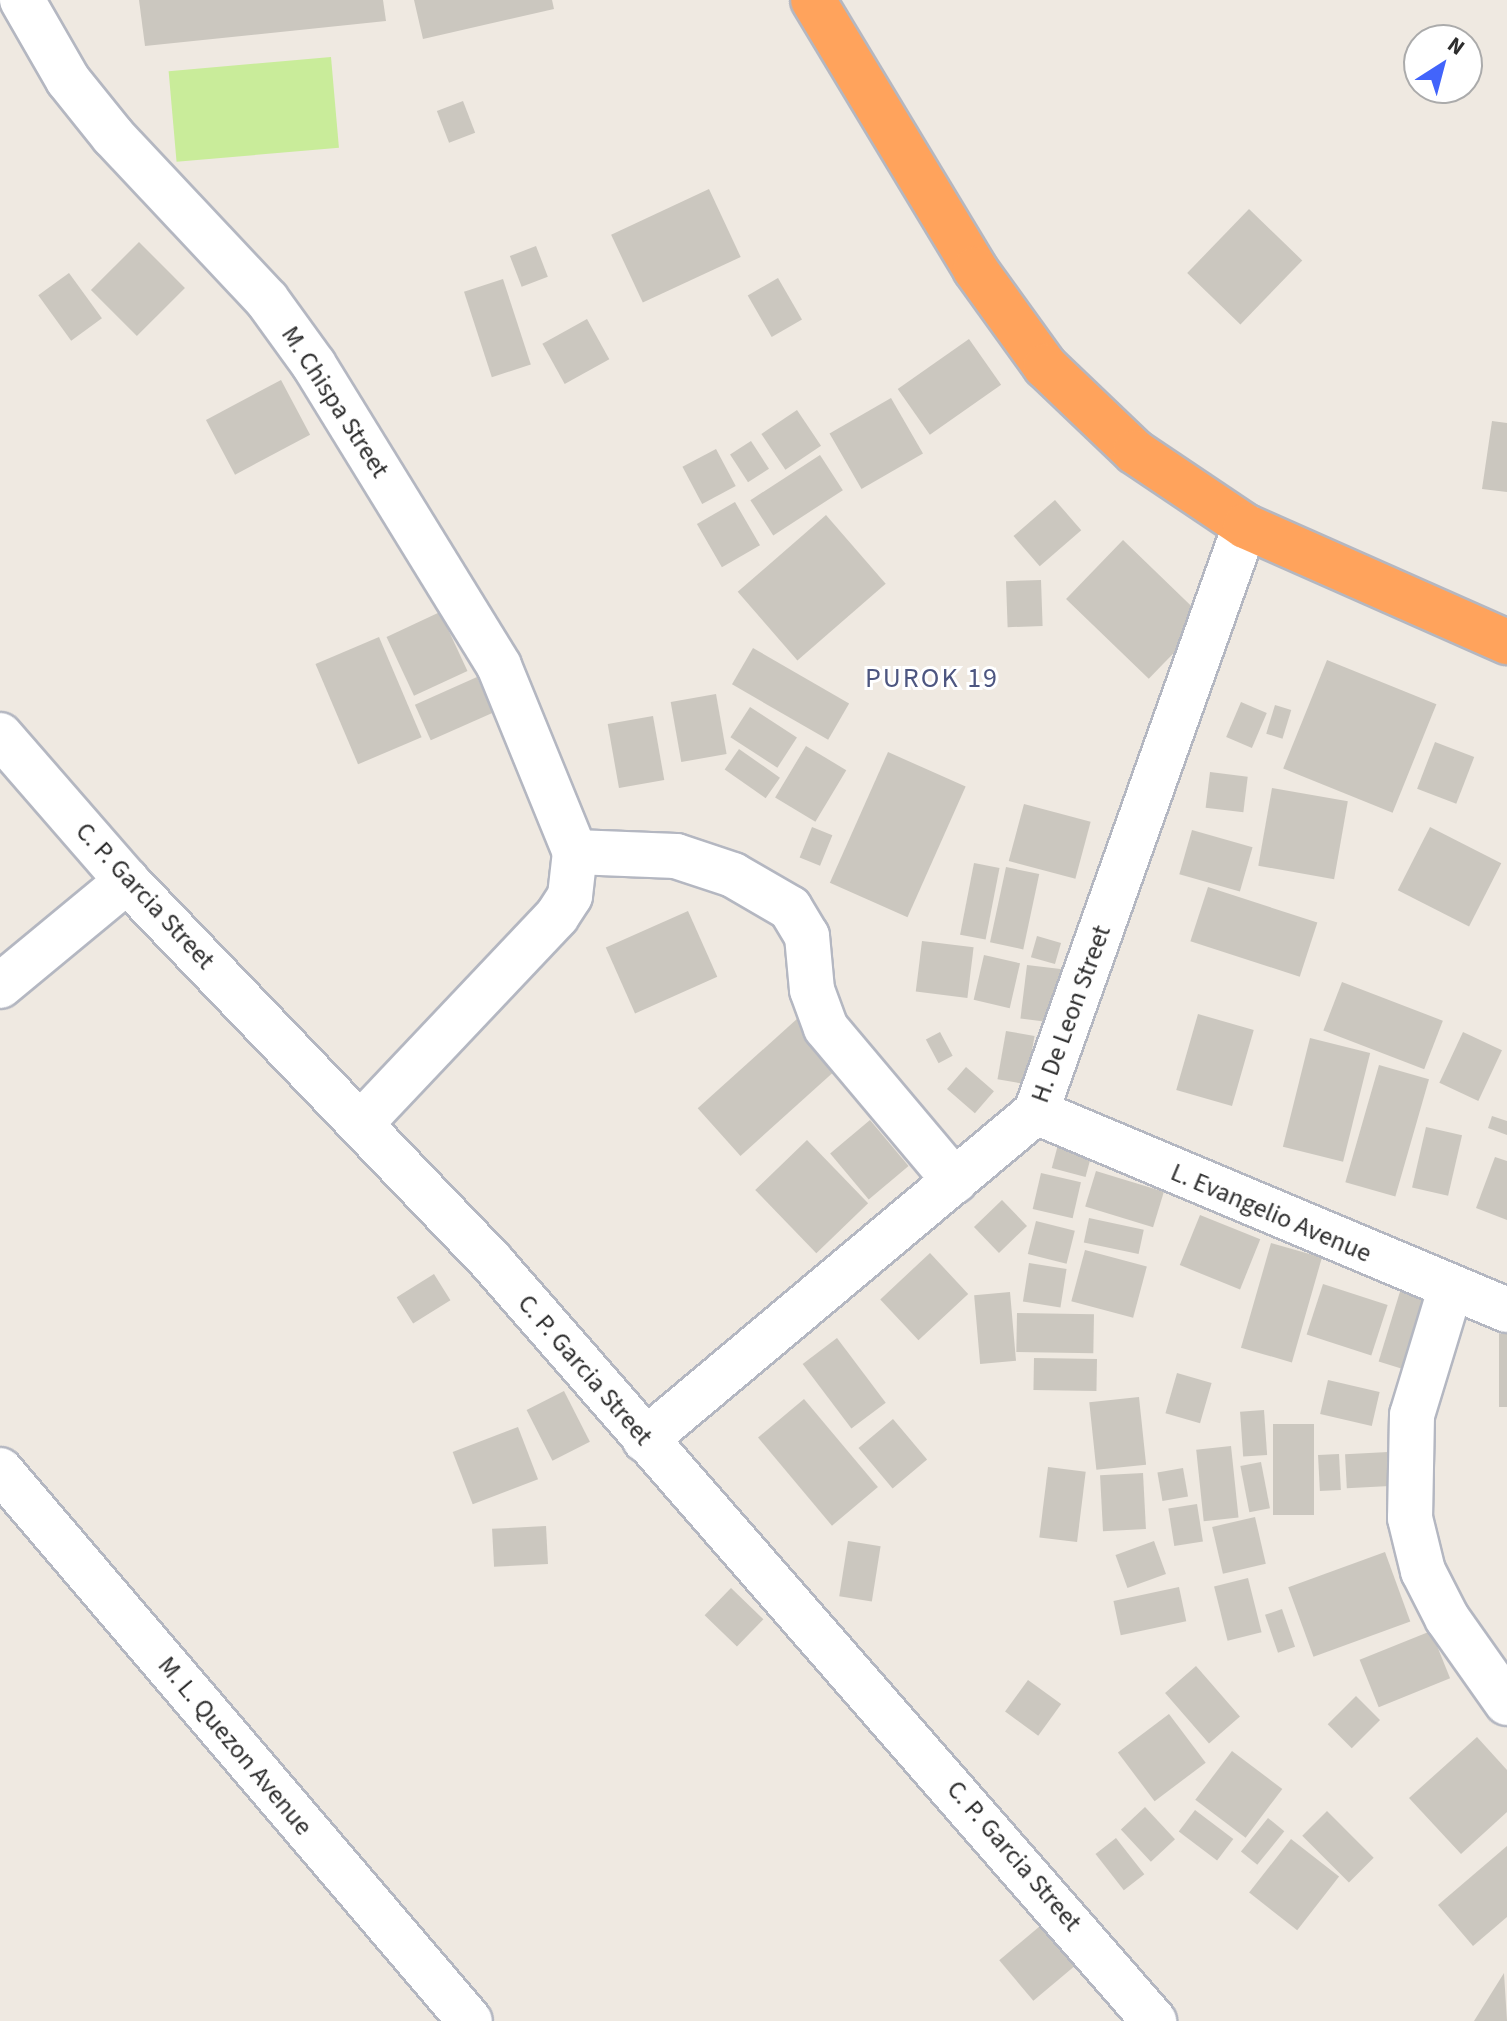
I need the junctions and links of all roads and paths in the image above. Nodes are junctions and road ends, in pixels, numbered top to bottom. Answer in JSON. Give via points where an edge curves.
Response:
{"nodes":[{"id":1,"x":22,"y":0,"type":"edge"},
{"id":2,"x":813,"y":0,"type":"edge"},
{"id":3,"x":1245,"y":526,"type":"junction"},
{"id":4,"x":1507,"y":642,"type":"edge"},
{"id":5,"x":0,"y":735,"type":"edge"},
{"id":6,"x":575,"y":852,"type":"junction"},
{"id":7,"x":127,"y":881,"type":"junction"},
{"id":8,"x":0,"y":986,"type":"edge"},
{"id":9,"x":1036,"y":1112,"type":"junction"},
{"id":10,"x":361,"y":1123,"type":"junction"},
{"id":11,"x":955,"y":1181,"type":"junction"},
{"id":12,"x":1450,"y":1290,"type":"junction"},
{"id":13,"x":1507,"y":1310,"type":"edge"},
{"id":14,"x":645,"y":1440,"type":"junction"},
{"id":15,"x":0,"y":1470,"type":"edge"},
{"id":16,"x":1507,"y":1703,"type":"edge"},
{"id":17,"x":470,"y":2021,"type":"edge"},
{"id":18,"x":1154,"y":2021,"type":"edge"}],
"edges":[{"from":1,"to":6,"type":"street","name":"M. Chispa Street","via":[[77,91],[220,246],[314,365],[499,666]]},
{"from":2,"to":3,"type":"highway","via":[[975,269],[1045,366],[1135,452]]},
{"from":3,"to":4,"type":"highway"},
{"from":3,"to":9,"type":"street","name":"H. De Leon Street"},
{"from":5,"to":7,"type":"street","name":"C. P. Garcia Street"},
{"from":6,"to":10,"type":"street","via":[[573,886],[557,916]]},
{"from":6,"to":11,"type":"street","via":[[676,856],[733,875],[790,908],[807,936],[812,990],[826,1028]]},
{"from":7,"to":8,"type":"street"},
{"from":7,"to":10,"type":"street","name":"C. P. Garcia Street"},
{"from":9,"to":11,"type":"street","name":"H. De Leon Street"},
{"from":9,"to":12,"type":"street","name":"L. Evangelio Avenue"},
{"from":10,"to":14,"type":"street","name":"C. P. Garcia Street","via":[[491,1261]]},
{"from":11,"to":14,"type":"street","name":"H. De Leon Street"},
{"from":12,"to":13,"type":"street","name":"L. Evangelio Avenue"},
{"from":12,"to":16,"type":"street","via":[[1412,1415],[1410,1518],[1423,1571],[1447,1618]]},
{"from":14,"to":18,"type":"street","name":"C. P. Garcia Street","via":[[986,1822]]},
{"from":15,"to":17,"type":"street","name":"M. L. Quezon Avenue"}]}
